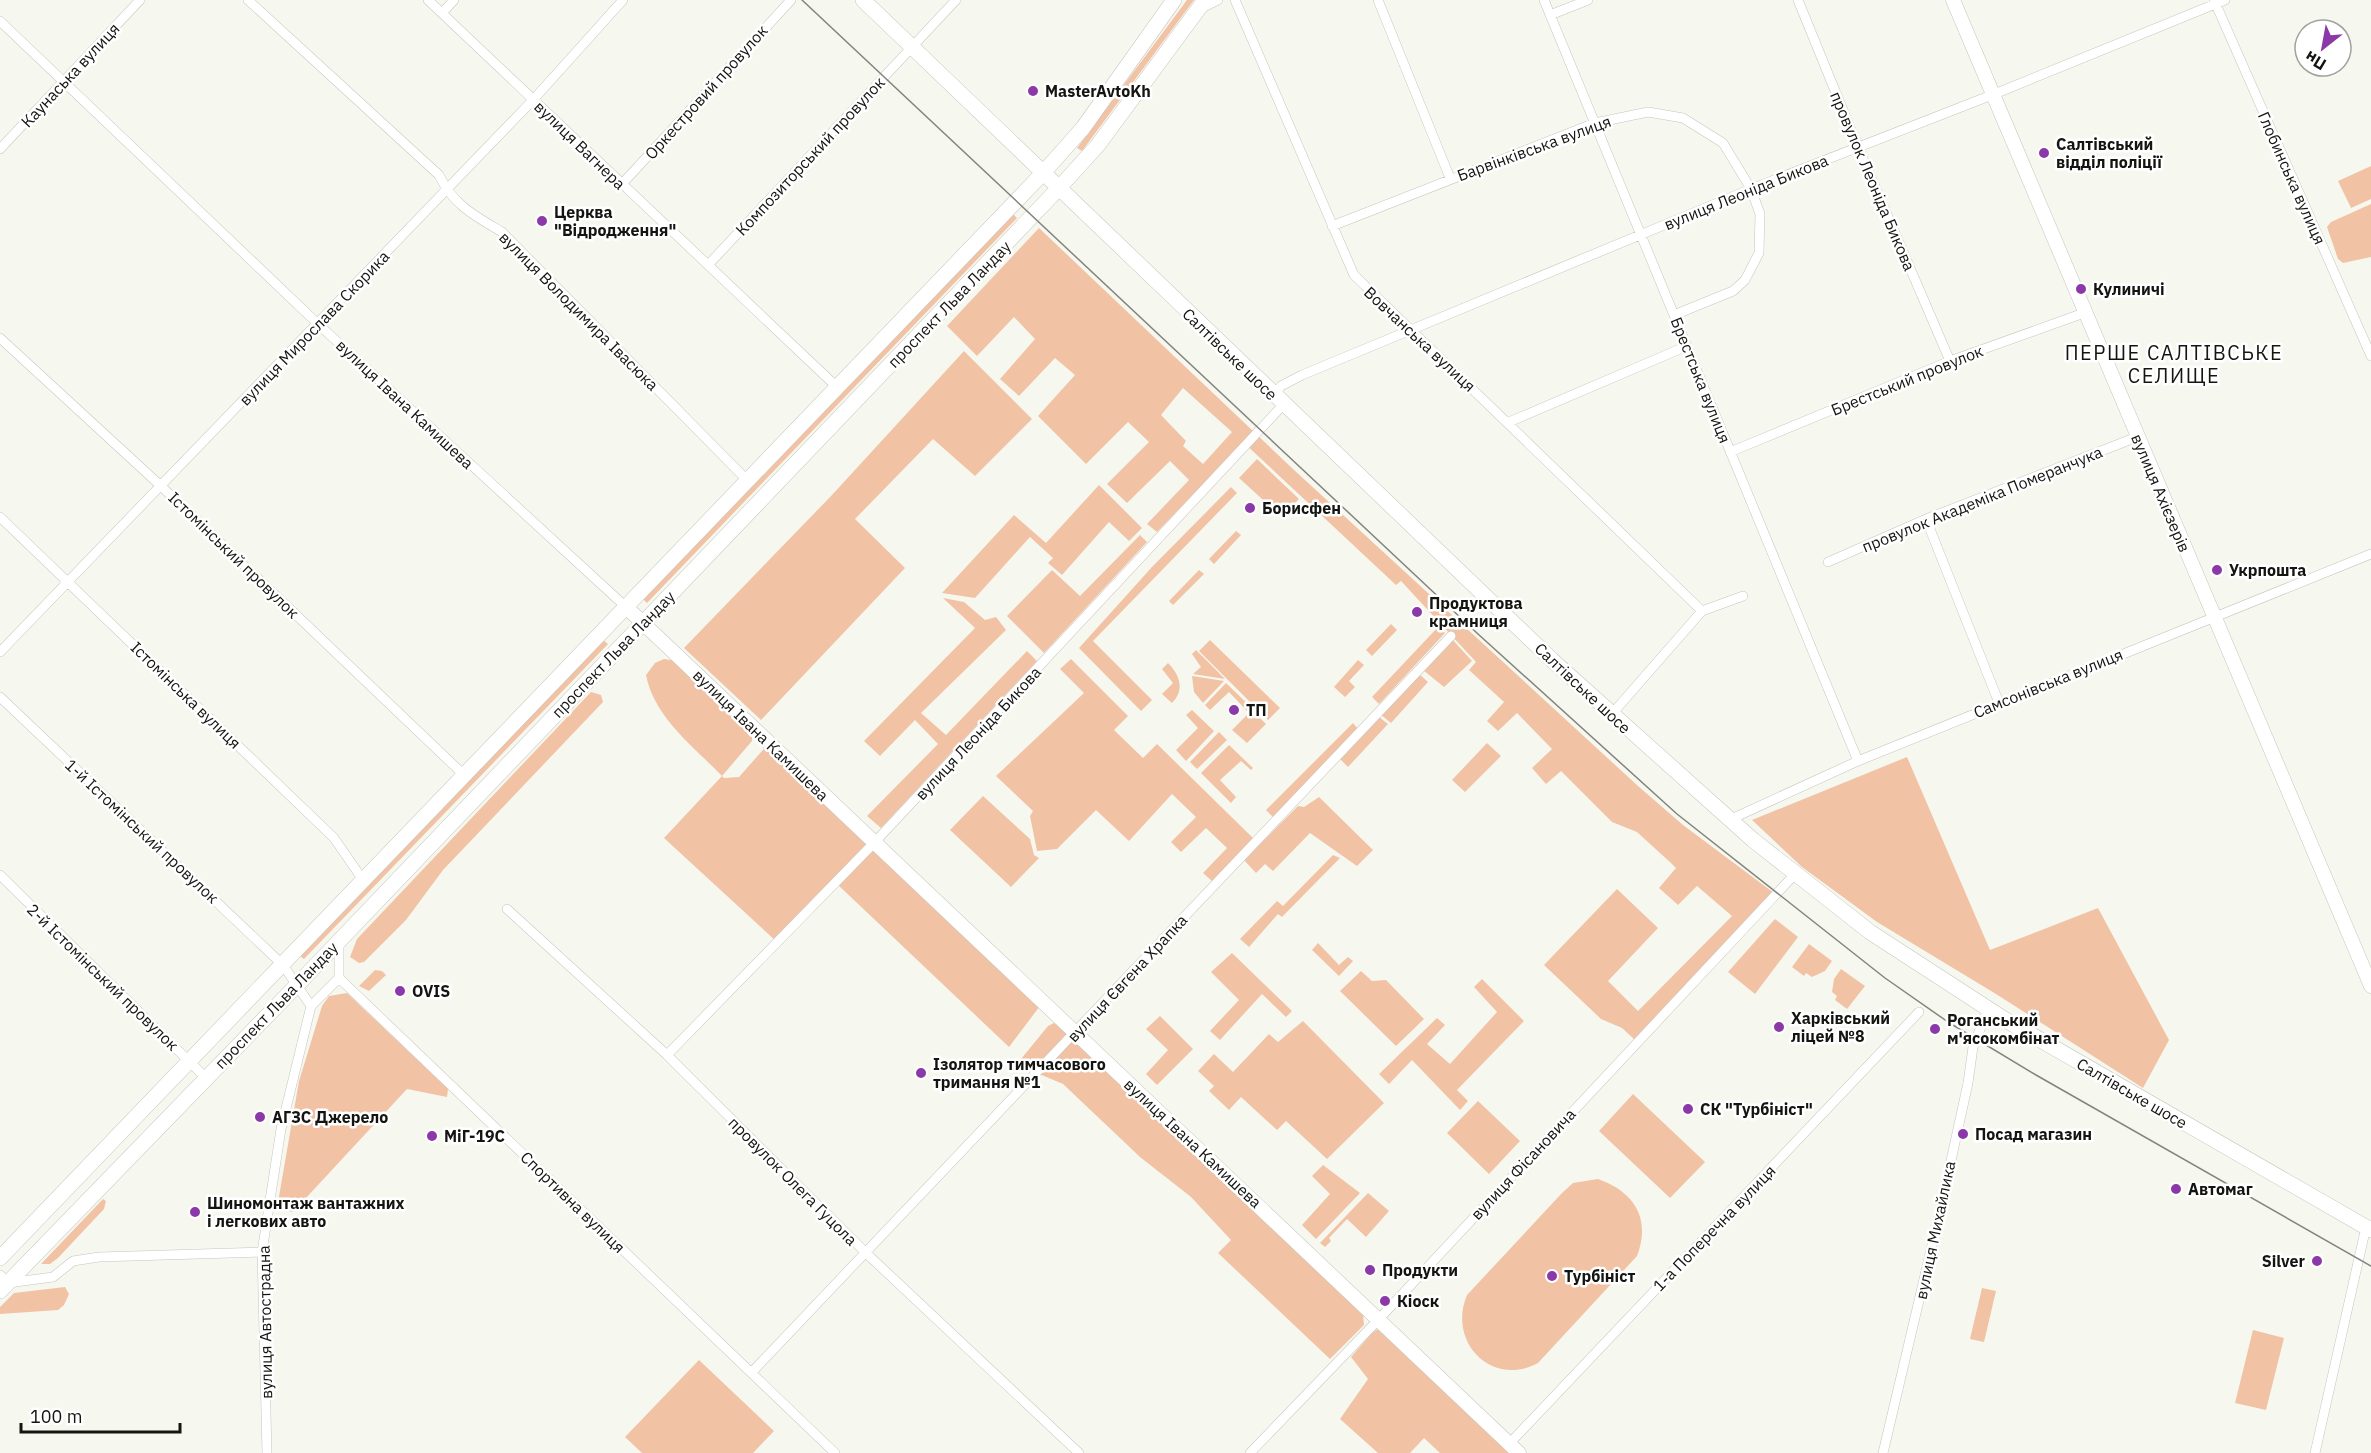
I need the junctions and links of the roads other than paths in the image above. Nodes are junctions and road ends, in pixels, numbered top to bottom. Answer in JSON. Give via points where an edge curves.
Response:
{"nodes":[{"id":1,"x":140,"y":0,"type":"edge"},
{"id":2,"x":248,"y":0,"type":"edge"},
{"id":3,"x":428,"y":0,"type":"edge"},
{"id":4,"x":454,"y":0,"type":"edge"},
{"id":5,"x":623,"y":0,"type":"edge"},
{"id":6,"x":791,"y":0,"type":"edge"},
{"id":7,"x":863,"y":0,"type":"edge"},
{"id":8,"x":956,"y":0,"type":"edge"},
{"id":9,"x":1174,"y":0,"type":"edge"},
{"id":10,"x":1218,"y":0,"type":"edge"},
{"id":11,"x":1235,"y":0,"type":"edge"},
{"id":12,"x":1378,"y":0,"type":"edge"},
{"id":13,"x":1544,"y":0,"type":"edge"},
{"id":14,"x":1588,"y":0,"type":"edge"},
{"id":15,"x":1798,"y":0,"type":"edge"},
{"id":16,"x":1953,"y":0,"type":"edge"},
{"id":17,"x":2218,"y":2,"type":"edge"},
{"id":18,"x":1201,"y":5,"type":"edge"},
{"id":19,"x":442,"y":13,"type":"junction"},
{"id":20,"x":1550,"y":15,"type":"junction"},
{"id":21,"x":0,"y":21,"type":"edge"},
{"id":22,"x":912,"y":46,"type":"junction"},
{"id":23,"x":63,"y":83,"type":"junction"},
{"id":24,"x":1992,"y":95,"type":"junction"},
{"id":25,"x":534,"y":100,"type":"junction"},
{"id":26,"x":1595,"y":123,"type":"junction"},
{"id":27,"x":1857,"y":147,"type":"junction"},
{"id":28,"x":0,"y":149,"type":"edge"},
{"id":29,"x":1043,"y":173,"type":"junction"},
{"id":30,"x":1450,"y":178,"type":"junction"},
{"id":31,"x":622,"y":184,"type":"junction"},
{"id":32,"x":1059,"y":188,"type":"junction"},
{"id":33,"x":1751,"y":189,"type":"junction"},
{"id":34,"x":446,"y":190,"type":"junction"},
{"id":35,"x":1332,"y":226,"type":"junction"},
{"id":36,"x":1642,"y":234,"type":"junction"},
{"id":37,"x":708,"y":265,"type":"junction"},
{"id":38,"x":2084,"y":313,"type":"junction"},
{"id":39,"x":1674,"y":315,"type":"junction"},
{"id":40,"x":318,"y":324,"type":"junction"},
{"id":41,"x":1410,"y":331,"type":"junction"},
{"id":42,"x":0,"y":338,"type":"edge"},
{"id":43,"x":1687,"y":346,"type":"junction"},
{"id":44,"x":2371,"y":356,"type":"edge"},
{"id":45,"x":1950,"y":361,"type":"junction"},
{"id":46,"x":838,"y":388,"type":"junction"},
{"id":47,"x":1278,"y":400,"type":"junction"},
{"id":48,"x":1509,"y":422,"type":"junction"},
{"id":49,"x":2137,"y":437,"type":"junction"},
{"id":50,"x":1730,"y":452,"type":"junction"},
{"id":51,"x":748,"y":481,"type":"junction"},
{"id":52,"x":162,"y":487,"type":"junction"},
{"id":53,"x":0,"y":517,"type":"edge"},
{"id":54,"x":1926,"y":519,"type":"junction"},
{"id":55,"x":2371,"y":554,"type":"edge"},
{"id":56,"x":1828,"y":562,"type":"dead end"},
{"id":57,"x":68,"y":582,"type":"junction"},
{"id":58,"x":1743,"y":596,"type":"dead end"},
{"id":59,"x":627,"y":608,"type":"junction"},
{"id":60,"x":1702,"y":611,"type":"junction"},
{"id":61,"x":2213,"y":616,"type":"junction"},
{"id":62,"x":643,"y":622,"type":"junction"},
{"id":63,"x":1451,"y":636,"type":"dead end"},
{"id":64,"x":0,"y":652,"type":"edge"},
{"id":65,"x":0,"y":697,"type":"edge"},
{"id":66,"x":2000,"y":703,"type":"junction"},
{"id":67,"x":1611,"y":715,"type":"junction"},
{"id":68,"x":1858,"y":761,"type":"junction"},
{"id":69,"x":465,"y":776,"type":"junction"},
{"id":70,"x":1730,"y":820,"type":"junction"},
{"id":71,"x":874,"y":843,"type":"junction"},
{"id":72,"x":1795,"y":874,"type":"junction"},
{"id":73,"x":0,"y":875,"type":"edge"},
{"id":74,"x":363,"y":880,"type":"junction"},
{"id":75,"x":507,"y":909,"type":"dead end"},
{"id":76,"x":339,"y":939,"type":"junction"},
{"id":77,"x":283,"y":965,"type":"junction"},
{"id":78,"x":339,"y":978,"type":"junction"},
{"id":79,"x":298,"y":984,"type":"junction"},
{"id":80,"x":2371,"y":986,"type":"edge"},
{"id":81,"x":311,"y":1006,"type":"junction"},
{"id":82,"x":1988,"y":1009,"type":"junction"},
{"id":83,"x":1919,"y":1012,"type":"dead end"},
{"id":84,"x":1076,"y":1032,"type":"junction"},
{"id":85,"x":667,"y":1055,"type":"junction"},
{"id":86,"x":190,"y":1062,"type":"junction"},
{"id":87,"x":206,"y":1078,"type":"junction"},
{"id":88,"x":2368,"y":1228,"type":"edge"},
{"id":89,"x":262,"y":1252,"type":"junction"},
{"id":90,"x":866,"y":1253,"type":"junction"},
{"id":91,"x":0,"y":1258,"type":"edge"},
{"id":92,"x":3,"y":1283,"type":"edge"},
{"id":93,"x":1379,"y":1319,"type":"junction"},
{"id":94,"x":752,"y":1372,"type":"junction"},
{"id":95,"x":1514,"y":1448,"type":"edge"},
{"id":96,"x":267,"y":1453,"type":"edge"},
{"id":97,"x":835,"y":1453,"type":"edge"},
{"id":98,"x":1079,"y":1453,"type":"edge"},
{"id":99,"x":1250,"y":1453,"type":"edge"},
{"id":100,"x":1883,"y":1453,"type":"edge"},
{"id":101,"x":2315,"y":1453,"type":"edge"}],
"edges":[{"from":1,"to":23,"type":"street","name":"Каунаська вулиця"},
{"from":2,"to":34,"type":"street","name":"вулиця Володимира Івасюка","via":[[439,175]]},
{"from":3,"to":19,"type":"street","name":"вулиця Вагнера"},
{"from":4,"to":19,"type":"street"},
{"from":5,"to":25,"type":"street","name":"вулиця Мирослава Скорика"},
{"from":6,"to":31,"type":"street","name":"Оркестровий провулок"},
{"from":7,"to":22,"type":"main road","name":"Салтівське шосе"},
{"from":8,"to":22,"type":"street","name":"Композиторський провулок"},
{"from":9,"to":29,"type":"main road","name":"проспект Льва Ландау","via":[[1083,128]]},
{"from":10,"to":18,"type":"street"},
{"from":11,"to":35,"type":"street","name":"Вовчанська вулиця"},
{"from":12,"to":30,"type":"street"},
{"from":13,"to":20,"type":"street","name":"Брестська вулиця"},
{"from":14,"to":20,"type":"street"},
{"from":15,"to":27,"type":"street","name":"провулок Леоніда Бикова"},
{"from":16,"to":24,"type":"street","name":"вулиця Ахієзерів"},
{"from":17,"to":24,"type":"street","name":"вулиця Леоніда Бикова"},
{"from":17,"to":44,"type":"street","name":"Глобинська вулиця"},
{"from":18,"to":32,"type":"main road","name":"проспект Льва Ландау","via":[[1098,145]]},
{"from":19,"to":25,"type":"street","name":"вулиця Вагнера"},
{"from":20,"to":26,"type":"street","name":"Брестська вулиця"},
{"from":21,"to":23,"type":"street","name":"вулиця Івана Камишева"},
{"from":22,"to":29,"type":"main road","name":"Салтівське шосе"},
{"from":22,"to":37,"type":"street","name":"Композиторський провулок"},
{"from":23,"to":28,"type":"street","name":"Каунаська вулиця"},
{"from":23,"to":40,"type":"street","name":"вулиця Івана Камишева"},
{"from":24,"to":27,"type":"street","name":"вулиця Леоніда Бикова"},
{"from":24,"to":38,"type":"street","name":"вулиця Ахієзерів"},
{"from":25,"to":31,"type":"street","name":"вулиця Вагнера"},
{"from":25,"to":34,"type":"street","name":"вулиця Мирослава Скорика"},
{"from":26,"to":30,"type":"street","name":"Барвінківська вулиця"},
{"from":26,"to":33,"type":"street","name":"Барвінківська вулиця","via":[[1648,112],[1683,118],[1723,142]]},
{"from":26,"to":36,"type":"street","name":"Брестська вулиця"},
{"from":27,"to":33,"type":"street","name":"вулиця Леоніда Бикова"},
{"from":27,"to":45,"type":"street","name":"провулок Леоніда Бикова"},
{"from":29,"to":32,"type":"main road","name":"Салтівське шосе"},
{"from":29,"to":46,"type":"main road","name":"проспект Льва Ландау"},
{"from":30,"to":35,"type":"street","name":"Барвінківська вулиця"},
{"from":31,"to":37,"type":"street","name":"вулиця Вагнера"},
{"from":32,"to":47,"type":"main road","name":"Салтівське шосе"},
{"from":32,"to":62,"type":"main road","name":"проспект Льва Ландау"},
{"from":33,"to":36,"type":"street","name":"вулиця Леоніда Бикова"},
{"from":33,"to":39,"type":"street","name":"Барвінківська вулиця","via":[[1760,214],[1759,253],[1745,280],[1733,291]]},
{"from":34,"to":40,"type":"street","name":"вулиця Мирослава Скорика"},
{"from":34,"to":51,"type":"street","name":"вулиця Володимира Івасюка","via":[[459,206],[502,232]]},
{"from":35,"to":41,"type":"street","name":"Вовчанська вулиця","via":[[1354,275]]},
{"from":36,"to":39,"type":"street","name":"Брестська вулиця"},
{"from":36,"to":41,"type":"street","name":"вулиця Леоніда Бикова"},
{"from":37,"to":46,"type":"street","name":"вулиця Вагнера"},
{"from":38,"to":45,"type":"street","name":"Брестський провулок"},
{"from":38,"to":49,"type":"street","name":"вулиця Ахієзерів"},
{"from":39,"to":43,"type":"street","name":"Брестська вулиця"},
{"from":40,"to":52,"type":"street","name":"вулиця Мирослава Скорика"},
{"from":40,"to":59,"type":"street","name":"вулиця Івана Камишева"},
{"from":41,"to":47,"type":"street","name":"вулиця Леоніда Бикова","via":[[1302,375],[1281,386]]},
{"from":41,"to":48,"type":"street","name":"Вовчанська вулиця"},
{"from":42,"to":52,"type":"street","name":"Істомінський провулок"},
{"from":43,"to":48,"type":"street"},
{"from":43,"to":50,"type":"street","name":"Брестська вулиця"},
{"from":45,"to":50,"type":"street","name":"Брестський провулок"},
{"from":46,"to":51,"type":"main road","name":"проспект Льва Ландау"},
{"from":47,"to":67,"type":"main road","name":"Салтівське шосе"},
{"from":47,"to":71,"type":"street","name":"вулиця Леоніда Бикова"},
{"from":48,"to":60,"type":"street","name":"Вовчанська вулиця"},
{"from":49,"to":54,"type":"street","name":"провулок Академіка Померанчука"},
{"from":49,"to":61,"type":"street","name":"вулиця Ахієзерів"},
{"from":50,"to":68,"type":"street","name":"Брестська вулиця"},
{"from":51,"to":59,"type":"main road","name":"проспект Льва Ландау"},
{"from":52,"to":57,"type":"street","name":"вулиця Мирослава Скорика"},
{"from":52,"to":69,"type":"street","name":"Істомінський провулок"},
{"from":53,"to":57,"type":"street","name":"Істомінська вулиця"},
{"from":54,"to":56,"type":"street","name":"провулок Академіка Померанчука"},
{"from":54,"to":66,"type":"street"},
{"from":55,"to":61,"type":"street","name":"Самсонівська вулиця"},
{"from":57,"to":64,"type":"street","name":"вулиця Мирослава Скорика"},
{"from":57,"to":74,"type":"street","name":"Істомінська вулиця","via":[[334,838]]},
{"from":58,"to":60,"type":"street"},
{"from":59,"to":62,"type":"street","name":"вулиця Івана Камишева"},
{"from":59,"to":69,"type":"main road","name":"проспект Льва Ландау"},
{"from":60,"to":67,"type":"street"},
{"from":61,"to":66,"type":"street","name":"Самсонівська вулиця"},
{"from":61,"to":80,"type":"street","name":"вулиця Ахієзерів"},
{"from":62,"to":71,"type":"street","name":"вулиця Івана Камишева"},
{"from":62,"to":76,"type":"main road","name":"проспект Льва Ландау"},
{"from":63,"to":84,"type":"street","name":"вулиця Євгена Храпка"},
{"from":65,"to":77,"type":"street","name":"1-й Істомінський провулок"},
{"from":66,"to":68,"type":"street","name":"Самсонівська вулиця"},
{"from":67,"to":70,"type":"main road","name":"Салтівське шосе"},
{"from":68,"to":70,"type":"street","name":"Самсонівська вулиця"},
{"from":69,"to":74,"type":"main road","name":"проспект Льва Ландау"},
{"from":70,"to":72,"type":"main road","name":"Салтівське шосе"},
{"from":71,"to":84,"type":"street","name":"вулиця Івана Камишева"},
{"from":71,"to":85,"type":"street","name":"вулиця Леоніда Бикова"},
{"from":72,"to":82,"type":"main road","name":"Салтівське шосе","via":[[1870,932]]},
{"from":72,"to":93,"type":"street","name":"вулиця Фісановича"},
{"from":73,"to":86,"type":"street","name":"2-й Істомінський провулок"},
{"from":74,"to":77,"type":"main road","name":"проспект Льва Ландау"},
{"from":75,"to":85,"type":"street","name":"провулок Олега Гуцола"},
{"from":76,"to":78,"type":"street"},
{"from":76,"to":79,"type":"main road","name":"проспект Льва Ландау"},
{"from":77,"to":79,"type":"street","name":"1-й Істомінський провулок"},
{"from":77,"to":86,"type":"main road","name":"проспект Льва Ландау"},
{"from":78,"to":81,"type":"street"},
{"from":78,"to":94,"type":"street","name":"Спортивна вулиця"},
{"from":79,"to":81,"type":"street"},
{"from":79,"to":87,"type":"main road","name":"проспект Льва Ландау"},
{"from":81,"to":89,"type":"street","name":"вулиця Автострадна","via":[[281,1129]]},
{"from":82,"to":88,"type":"main road","name":"Салтівське шосе"},
{"from":82,"to":100,"type":"street","name":"вулиця Михайлика","via":[[1973,1047],[1926,1276]]},
{"from":83,"to":95,"type":"street","name":"1-а Поперечна вулиця"},
{"from":84,"to":90,"type":"street","name":"вулиця Євгена Храпка"},
{"from":84,"to":93,"type":"street","name":"вулиця Івана Камишева"},
{"from":85,"to":90,"type":"street","name":"провулок Олега Гуцола"},
{"from":86,"to":87,"type":"street","name":"2-й Істомінський провулок"},
{"from":86,"to":91,"type":"main road","name":"проспект Льва Ландау"},
{"from":87,"to":92,"type":"main road","name":"проспект Льва Ландау"},
{"from":88,"to":101,"type":"street"},
{"from":89,"to":92,"type":"street","via":[[99,1257],[73,1261],[53,1277]]},
{"from":89,"to":96,"type":"street","name":"вулиця Автострадна"},
{"from":90,"to":94,"type":"street","name":"вулиця Євгена Храпка"},
{"from":90,"to":98,"type":"street","name":"провулок Олега Гуцола"},
{"from":93,"to":95,"type":"street","name":"вулиця Івана Камишева"},
{"from":93,"to":99,"type":"street","name":"вулиця Фісановича"},
{"from":94,"to":97,"type":"street","name":"Спортивна вулиця"}]}
